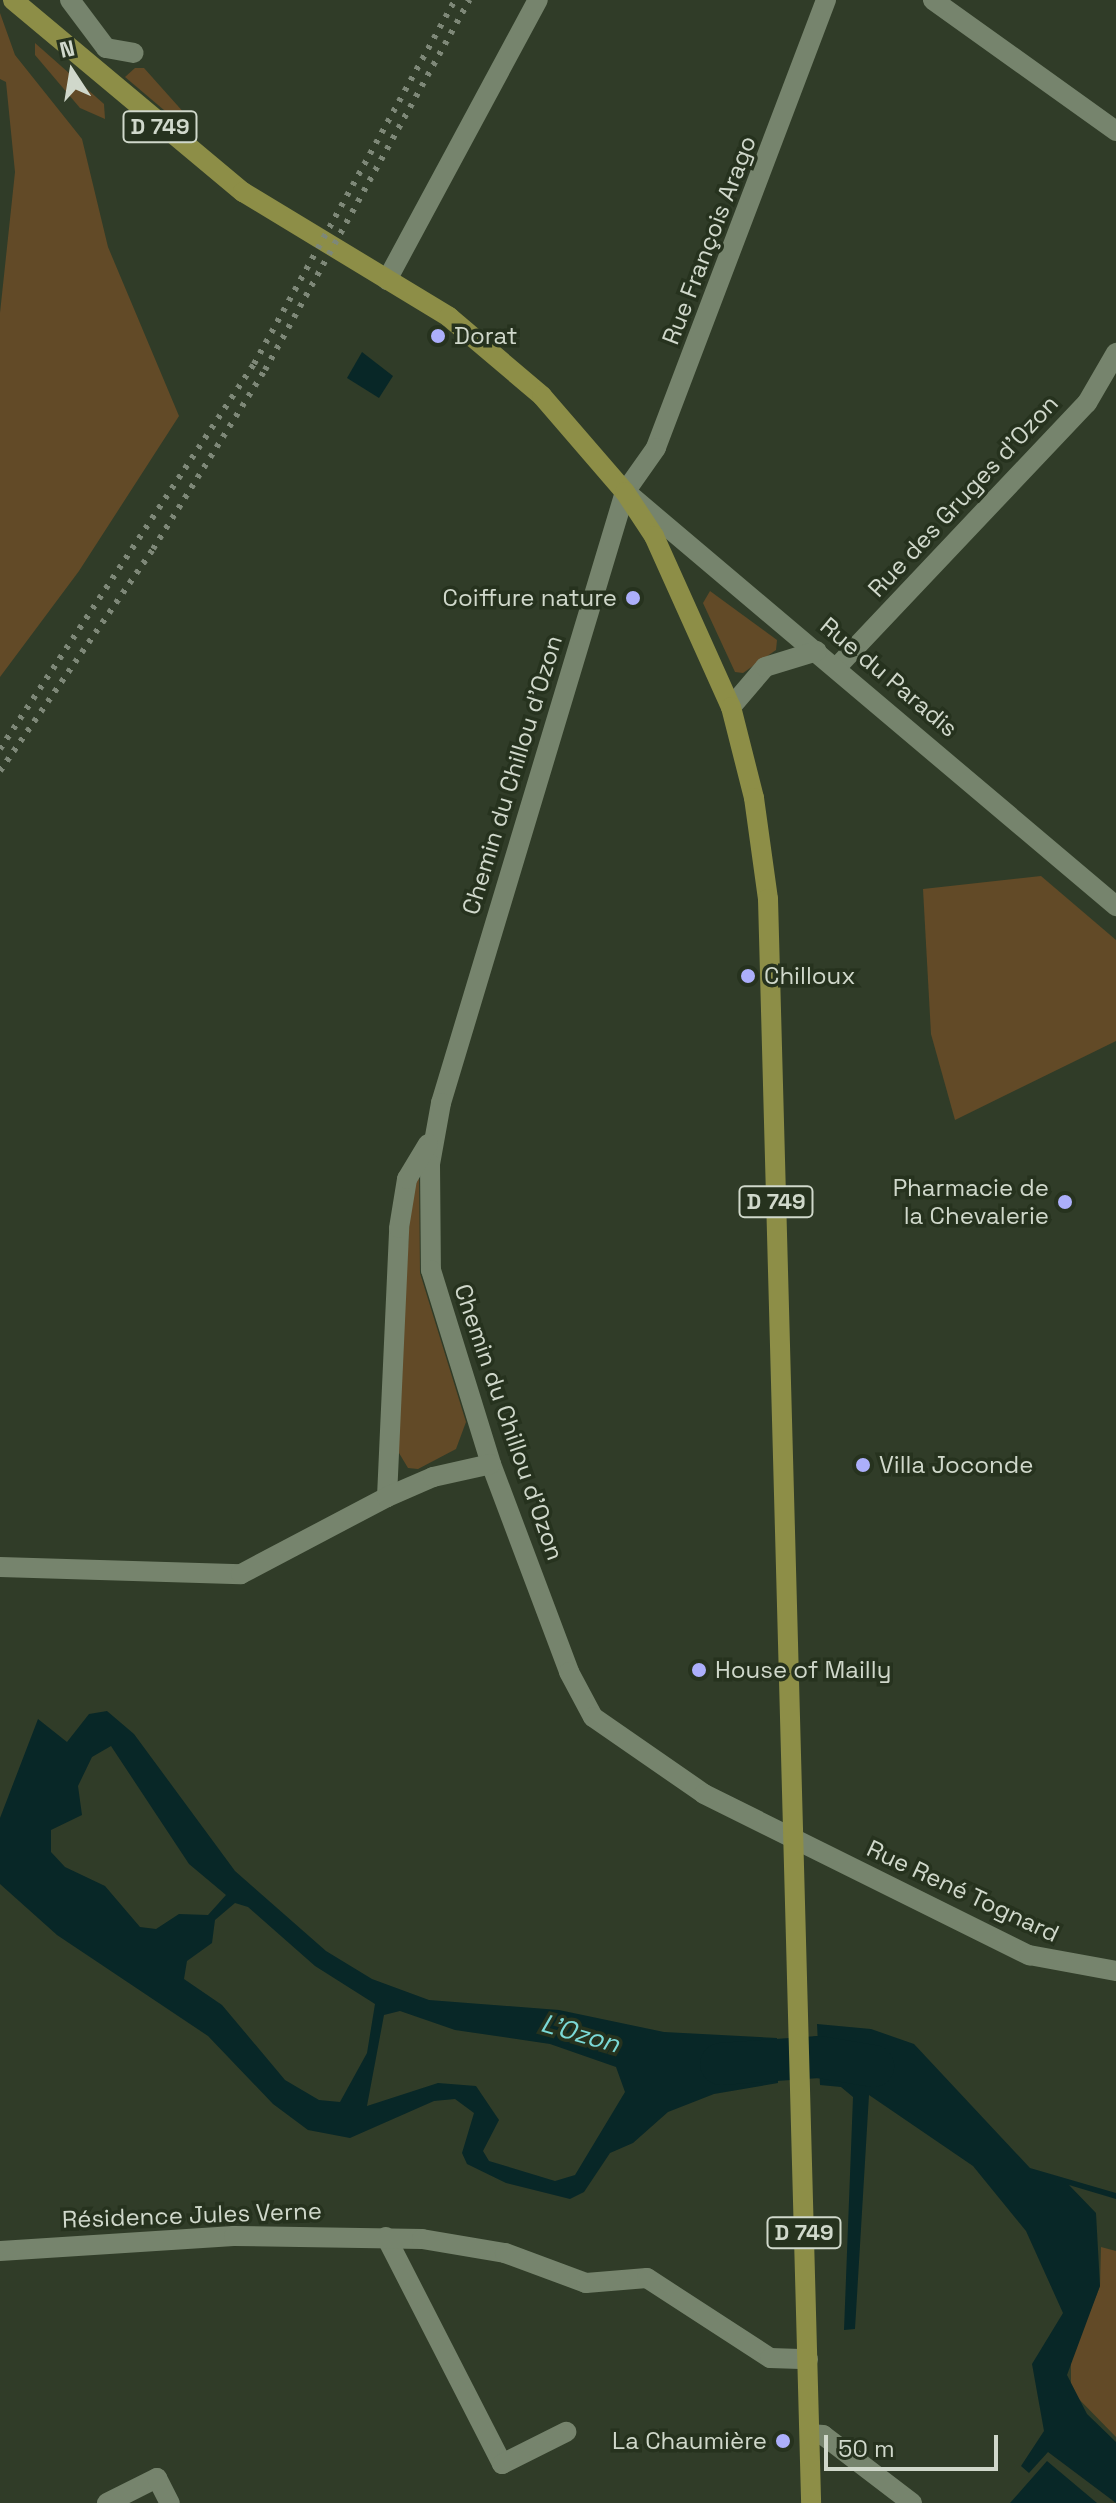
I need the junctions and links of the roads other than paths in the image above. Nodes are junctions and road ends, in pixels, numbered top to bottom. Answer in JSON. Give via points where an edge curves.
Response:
{"nodes":[{"id":1,"x":13,"y":0,"type":"edge"},
{"id":2,"x":70,"y":0,"type":"edge"},
{"id":3,"x":538,"y":0,"type":"edge"},
{"id":4,"x":826,"y":0,"type":"edge"},
{"id":5,"x":933,"y":0,"type":"edge"},
{"id":6,"x":134,"y":53,"type":"dead end"},
{"id":7,"x":1116,"y":131,"type":"edge"},
{"id":8,"x":387,"y":280,"type":"junction"},
{"id":9,"x":1116,"y":353,"type":"edge"},
{"id":10,"x":625,"y":492,"type":"junction"},
{"id":11,"x":817,"y":651,"type":"junction"},
{"id":12,"x":837,"y":667,"type":"junction"},
{"id":13,"x":731,"y":707,"type":"junction"},
{"id":14,"x":1116,"y":906,"type":"edge"},
{"id":15,"x":436,"y":1130,"type":"junction"},
{"id":16,"x":491,"y":1464,"type":"junction"},
{"id":17,"x":387,"y":1497,"type":"junction"},
{"id":18,"x":0,"y":1567,"type":"edge"},
{"id":19,"x":793,"y":1839,"type":"junction"},
{"id":20,"x":1116,"y":1971,"type":"edge"},
{"id":21,"x":386,"y":2237,"type":"junction"},
{"id":22,"x":0,"y":2251,"type":"edge"},
{"id":23,"x":808,"y":2359,"type":"junction"},
{"id":24,"x":566,"y":2432,"type":"dead end"},
{"id":25,"x":810,"y":2434,"type":"junction"},
{"id":26,"x":107,"y":2503,"type":"edge"},
{"id":27,"x":170,"y":2503,"type":"edge"},
{"id":28,"x":811,"y":2503,"type":"edge"},
{"id":29,"x":912,"y":2503,"type":"edge"}],
"edges":[{"from":1,"to":8,"type":"main road","number":"D 749","via":[[195,156],[317,241]]},
{"from":2,"to":6,"type":"street","via":[[106,48]]},
{"from":3,"to":8,"type":"street"},
{"from":4,"to":10,"type":"street","name":"Rue François Arago","via":[[656,448]]},
{"from":5,"to":7,"type":"street"},
{"from":8,"to":10,"type":"main road","number":"D 749","via":[[449,317],[515,370]]},
{"from":9,"to":12,"type":"street","name":"Rue des Gruges d'Ozon","via":[[1087,403]]},
{"from":10,"to":11,"type":"street","name":"Rue du Paradis"},
{"from":10,"to":13,"type":"main road","number":"D 749","via":[[678,580]]},
{"from":10,"to":15,"type":"street","name":"Chemin du Chillou d'Ozon"},
{"from":11,"to":12,"type":"street","name":"Rue du Paradis"},
{"from":11,"to":13,"type":"street","via":[[765,667]]},
{"from":12,"to":14,"type":"street","name":"Rue du Paradis"},
{"from":13,"to":19,"type":"main road","number":"D 749","via":[[757,811],[768,899]]},
{"from":15,"to":16,"type":"street","name":"Chemin du Chillou d'Ozon","via":[[428,1205],[431,1270]]},
{"from":15,"to":17,"type":"street","via":[[407,1179],[399,1228]]},
{"from":16,"to":17,"type":"street","via":[[433,1477]]},
{"from":16,"to":19,"type":"street","name":"Chemin du Chillou d'Ozon","via":[[569,1672],[593,1717],[704,1794]]},
{"from":17,"to":18,"type":"street","via":[[225,1577]]},
{"from":19,"to":20,"type":"street","name":"Rue René Tognard","via":[[1029,1955]]},
{"from":19,"to":23,"type":"main road","number":"D 749"},
{"from":21,"to":22,"type":"street","name":"Résidence Jules Verne","via":[[234,2236]]},
{"from":21,"to":23,"type":"street","name":"Résidence Jules Verne","via":[[505,2253],[586,2283],[647,2278],[770,2358]]},
{"from":21,"to":24,"type":"street","via":[[502,2464]]},
{"from":23,"to":25,"type":"main road","number":"D 749"},
{"from":25,"to":28,"type":"main road","number":"D 749"},
{"from":25,"to":29,"type":"street","via":[[823,2435]]},
{"from":26,"to":27,"type":"street","via":[[157,2478]]}]}
